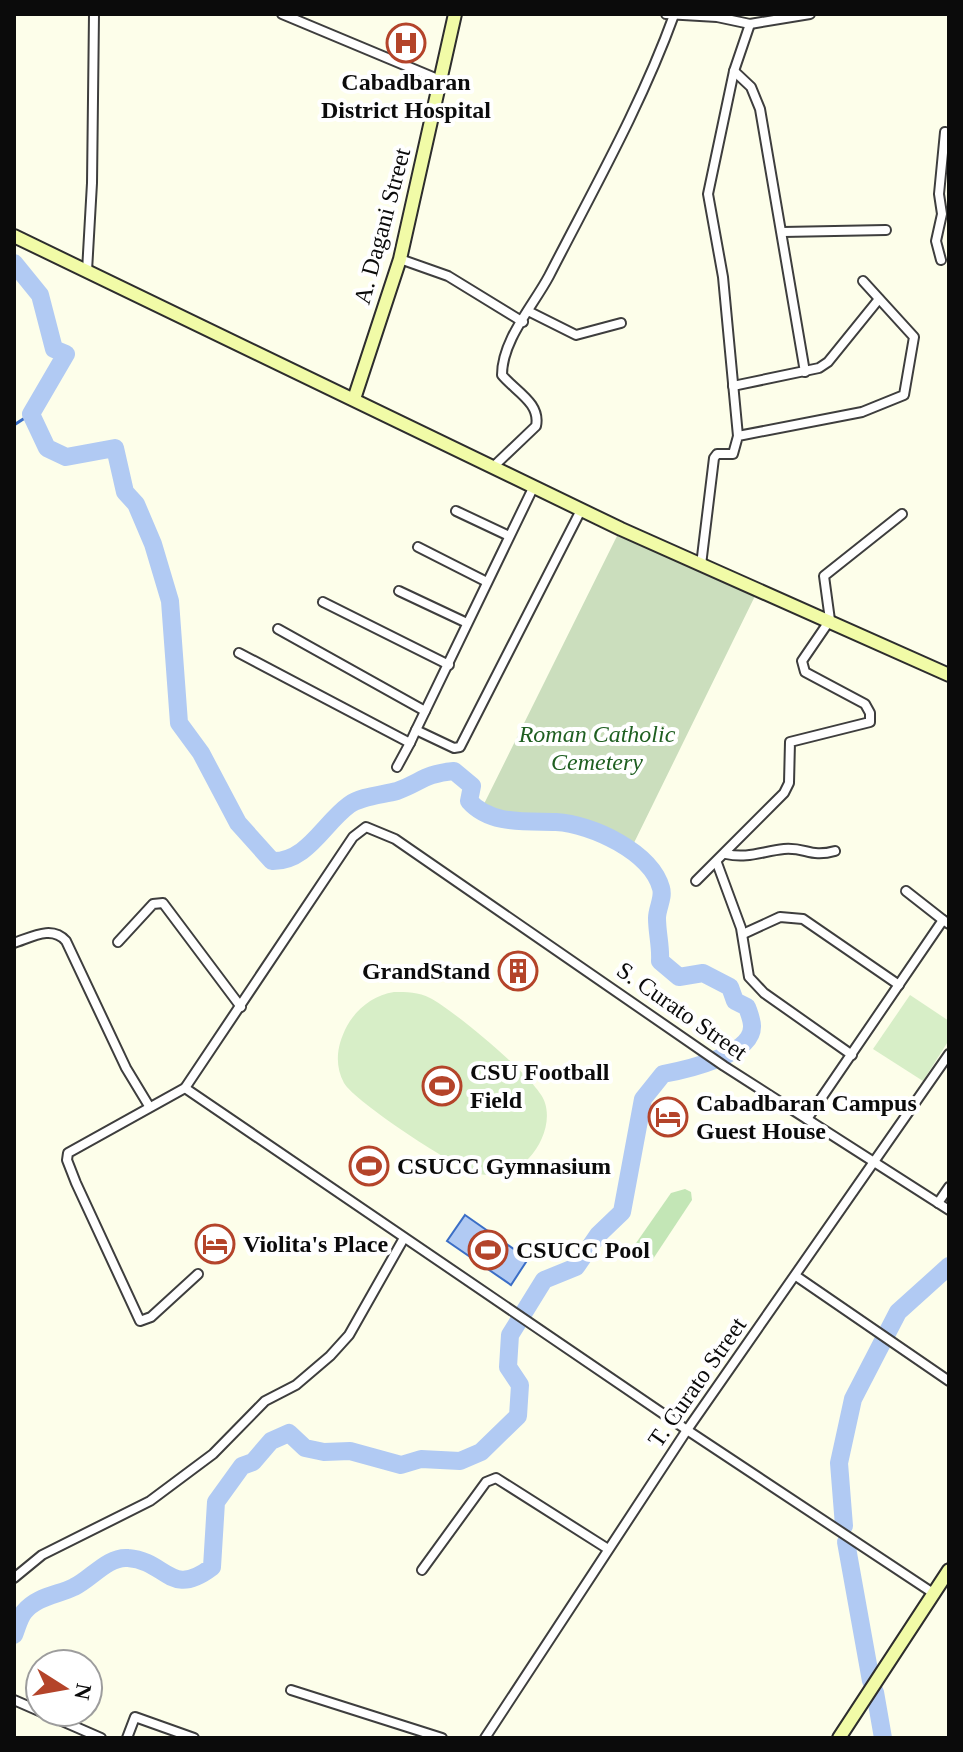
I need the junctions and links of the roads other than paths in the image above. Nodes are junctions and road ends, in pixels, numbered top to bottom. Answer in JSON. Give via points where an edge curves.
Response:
{"nodes":[{"id":1,"x":94,"y":14,"type":"edge"},
{"id":2,"x":282,"y":14,"type":"edge"},
{"id":3,"x":455,"y":14,"type":"edge"},
{"id":4,"x":810,"y":14,"type":"edge"},
{"id":5,"x":670,"y":15,"type":"edge"},
{"id":6,"x":750,"y":24,"type":"junction"},
{"id":7,"x":734,"y":71,"type":"junction"},
{"id":8,"x":440,"y":80,"type":"junction"},
{"id":9,"x":949,"y":133,"type":"edge"},
{"id":10,"x":886,"y":230,"type":"dead end"},
{"id":11,"x":783,"y":232,"type":"junction"},
{"id":12,"x":14,"y":236,"type":"edge"},
{"id":13,"x":400,"y":259,"type":"junction"},
{"id":14,"x":941,"y":260,"type":"dead end"},
{"id":15,"x":87,"y":271,"type":"junction"},
{"id":16,"x":863,"y":281,"type":"dead end"},
{"id":17,"x":879,"y":299,"type":"junction"},
{"id":18,"x":530,"y":312,"type":"junction"},
{"id":19,"x":523,"y":322,"type":"junction"},
{"id":20,"x":621,"y":323,"type":"dead end"},
{"id":21,"x":805,"y":372,"type":"junction"},
{"id":22,"x":733,"y":386,"type":"junction"},
{"id":23,"x":354,"y":399,"type":"junction"},
{"id":24,"x":738,"y":436,"type":"junction"},
{"id":25,"x":493,"y":467,"type":"junction"},
{"id":26,"x":534,"y":486,"type":"junction"},
{"id":27,"x":581,"y":510,"type":"junction"},
{"id":28,"x":456,"y":511,"type":"dead end"},
{"id":29,"x":902,"y":514,"type":"dead end"},
{"id":30,"x":509,"y":536,"type":"junction"},
{"id":31,"x":418,"y":547,"type":"dead end"},
{"id":32,"x":701,"y":565,"type":"junction"},
{"id":33,"x":487,"y":582,"type":"junction"},
{"id":34,"x":399,"y":591,"type":"dead end"},
{"id":35,"x":323,"y":602,"type":"dead end"},
{"id":36,"x":830,"y":620,"type":"junction"},
{"id":37,"x":467,"y":623,"type":"junction"},
{"id":38,"x":278,"y":629,"type":"dead end"},
{"id":39,"x":239,"y":653,"type":"dead end"},
{"id":40,"x":449,"y":665,"type":"junction"},
{"id":41,"x":949,"y":675,"type":"edge"},
{"id":42,"x":425,"y":711,"type":"junction"},
{"id":43,"x":416,"y":730,"type":"junction"},
{"id":44,"x":410,"y":743,"type":"junction"},
{"id":45,"x":397,"y":767,"type":"dead end"},
{"id":46,"x":835,"y":851,"type":"dead end"},
{"id":47,"x":726,"y":854,"type":"junction"},
{"id":48,"x":717,"y":863,"type":"junction"},
{"id":49,"x":696,"y":881,"type":"dead end"},
{"id":50,"x":906,"y":891,"type":"dead end"},
{"id":51,"x":946,"y":922,"type":"edge"},
{"id":52,"x":743,"y":934,"type":"junction"},
{"id":53,"x":118,"y":942,"type":"dead end"},
{"id":54,"x":14,"y":943,"type":"edge"},
{"id":55,"x":899,"y":985,"type":"junction"},
{"id":56,"x":241,"y":1007,"type":"junction"},
{"id":57,"x":949,"y":1054,"type":"edge"},
{"id":58,"x":852,"y":1055,"type":"junction"},
{"id":59,"x":185,"y":1088,"type":"junction"},
{"id":60,"x":149,"y":1106,"type":"junction"},
{"id":61,"x":807,"y":1119,"type":"junction"},
{"id":62,"x":873,"y":1164,"type":"junction"},
{"id":63,"x":949,"y":1187,"type":"edge"},
{"id":64,"x":938,"y":1203,"type":"junction"},
{"id":65,"x":949,"y":1210,"type":"edge"},
{"id":66,"x":404,"y":1238,"type":"junction"},
{"id":67,"x":198,"y":1274,"type":"dead end"},
{"id":68,"x":796,"y":1276,"type":"junction"},
{"id":69,"x":949,"y":1381,"type":"edge"},
{"id":70,"x":687,"y":1430,"type":"junction"},
{"id":71,"x":608,"y":1549,"type":"junction"},
{"id":72,"x":422,"y":1570,"type":"dead end"},
{"id":73,"x":949,"y":1570,"type":"edge"},
{"id":74,"x":14,"y":1578,"type":"edge"},
{"id":75,"x":933,"y":1593,"type":"junction"},
{"id":76,"x":291,"y":1690,"type":"dead end"},
{"id":77,"x":14,"y":1700,"type":"edge"},
{"id":78,"x":101,"y":1738,"type":"edge"},
{"id":79,"x":127,"y":1738,"type":"edge"},
{"id":80,"x":194,"y":1738,"type":"edge"},
{"id":81,"x":442,"y":1738,"type":"edge"},
{"id":82,"x":485,"y":1738,"type":"edge"},
{"id":83,"x":839,"y":1738,"type":"edge"}],
"edges":[{"from":1,"to":15,"type":"street"},
{"from":2,"to":8,"type":"street"},
{"from":3,"to":8,"type":"main road","name":"A. Dagani Street"},
{"from":4,"to":6,"type":"street"},
{"from":5,"to":6,"type":"street"},
{"from":5,"to":18,"type":"street","via":[[651,80]]},
{"from":6,"to":7,"type":"street"},
{"from":7,"to":11,"type":"street","via":[[756,96]]},
{"from":7,"to":22,"type":"street","via":[[708,194],[723,277]]},
{"from":8,"to":13,"type":"main road","name":"A. Dagani Street"},
{"from":9,"to":14,"type":"street","via":[[945,132],[936,241]]},
{"from":10,"to":11,"type":"street"},
{"from":11,"to":21,"type":"street"},
{"from":12,"to":15,"type":"main road"},
{"from":13,"to":19,"type":"street","via":[[448,276]]},
{"from":13,"to":23,"type":"main road","name":"A. Dagani Street"},
{"from":15,"to":23,"type":"main road"},
{"from":16,"to":17,"type":"street"},
{"from":17,"to":21,"type":"street","via":[[828,362]]},
{"from":17,"to":24,"type":"street","via":[[914,337],[904,395],[862,412]]},
{"from":18,"to":19,"type":"street"},
{"from":18,"to":20,"type":"street","via":[[576,335]]},
{"from":19,"to":25,"type":"street","via":[[506,350],[502,375],[530,401],[538,416],[536,426]]},
{"from":21,"to":22,"type":"street"},
{"from":22,"to":24,"type":"street"},
{"from":23,"to":25,"type":"main road"},
{"from":24,"to":32,"type":"street","via":[[733,454],[714,458]]},
{"from":25,"to":26,"type":"main road"},
{"from":26,"to":27,"type":"main road"},
{"from":26,"to":30,"type":"street"},
{"from":27,"to":32,"type":"main road"},
{"from":27,"to":43,"type":"street","via":[[465,740],[454,748]]},
{"from":28,"to":30,"type":"street"},
{"from":29,"to":36,"type":"street","via":[[824,576]]},
{"from":30,"to":33,"type":"street"},
{"from":31,"to":33,"type":"street"},
{"from":32,"to":36,"type":"main road"},
{"from":33,"to":37,"type":"street"},
{"from":34,"to":37,"type":"street"},
{"from":35,"to":40,"type":"street"},
{"from":36,"to":41,"type":"main road"},
{"from":36,"to":47,"type":"street","via":[[802,664],[805,672],[860,700],[870,722],[790,742],[787,788]]},
{"from":37,"to":40,"type":"street"},
{"from":38,"to":42,"type":"street"},
{"from":39,"to":44,"type":"street"},
{"from":40,"to":42,"type":"street"},
{"from":42,"to":43,"type":"street"},
{"from":43,"to":44,"type":"street"},
{"from":44,"to":45,"type":"street"},
{"from":46,"to":47,"type":"street","via":[[816,856],[793,849],[746,857]]},
{"from":47,"to":48,"type":"street"},
{"from":48,"to":49,"type":"street"},
{"from":48,"to":52,"type":"street"},
{"from":50,"to":51,"type":"street"},
{"from":51,"to":55,"type":"street"},
{"from":52,"to":55,"type":"street","via":[[780,917],[803,919]]},
{"from":52,"to":58,"type":"street","via":[[749,977]]},
{"from":53,"to":56,"type":"street","via":[[153,904],[163,903]]},
{"from":54,"to":60,"type":"street","via":[[48,932],[66,941]]},
{"from":55,"to":58,"type":"street"},
{"from":56,"to":59,"type":"street"},
{"from":56,"to":61,"type":"street","name":"S. Curato Street","via":[[353,837],[372,827]]},
{"from":57,"to":62,"type":"street","name":"T. Curato Street"},
{"from":58,"to":61,"type":"street"},
{"from":59,"to":60,"type":"street"},
{"from":59,"to":66,"type":"street"},
{"from":60,"to":67,"type":"street","via":[[71,1148],[67,1160],[140,1321]]},
{"from":61,"to":62,"type":"street","name":"S. Curato Street"},
{"from":62,"to":64,"type":"street","name":"S. Curato Street"},
{"from":62,"to":68,"type":"street","name":"T. Curato Street"},
{"from":63,"to":64,"type":"street"},
{"from":64,"to":65,"type":"street","name":"S. Curato Street"},
{"from":66,"to":70,"type":"street"},
{"from":66,"to":74,"type":"street","via":[[349,1335],[330,1356],[296,1385],[265,1401],[213,1454],[150,1501],[42,1555]]},
{"from":68,"to":69,"type":"street"},
{"from":68,"to":70,"type":"street","name":"T. Curato Street"},
{"from":70,"to":71,"type":"street","name":"T. Curato Street"},
{"from":70,"to":75,"type":"street"},
{"from":71,"to":72,"type":"street","via":[[492,1478]]},
{"from":71,"to":82,"type":"street","name":"T. Curato Street"},
{"from":73,"to":75,"type":"main road"},
{"from":75,"to":83,"type":"main road"},
{"from":76,"to":81,"type":"street"},
{"from":77,"to":78,"type":"street"},
{"from":79,"to":80,"type":"street","via":[[135,1717]]}]}
